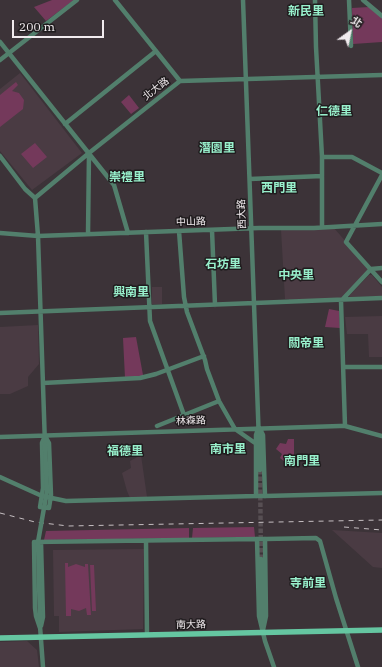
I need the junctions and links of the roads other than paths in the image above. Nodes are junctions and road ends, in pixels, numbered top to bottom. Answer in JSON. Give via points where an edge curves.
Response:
{"nodes":[{"id":1,"x":77,"y":0,"type":"edge"},
{"id":2,"x":115,"y":0,"type":"edge"},
{"id":3,"x":243,"y":0,"type":"edge"},
{"id":4,"x":315,"y":0,"type":"edge"},
{"id":5,"x":349,"y":0,"type":"edge"},
{"id":6,"x":363,"y":0,"type":"edge"},
{"id":7,"x":382,"y":16,"type":"edge"},
{"id":8,"x":0,"y":42,"type":"edge"},
{"id":9,"x":350,"y":46,"type":"dead end"},
{"id":10,"x":156,"y":51,"type":"junction"},
{"id":11,"x":8,"y":53,"type":"junction"},
{"id":12,"x":0,"y":60,"type":"edge"},
{"id":13,"x":382,"y":75,"type":"edge"},
{"id":14,"x":317,"y":77,"type":"junction"},
{"id":15,"x":246,"y":79,"type":"junction"},
{"id":16,"x":180,"y":81,"type":"junction"},
{"id":17,"x":65,"y":124,"type":"junction"},
{"id":18,"x":88,"y":153,"type":"junction"},
{"id":19,"x":0,"y":156,"type":"edge"},
{"id":20,"x":322,"y":157,"type":"junction"},
{"id":21,"x":382,"y":174,"type":"edge"},
{"id":22,"x":322,"y":176,"type":"junction"},
{"id":23,"x":250,"y":179,"type":"junction"},
{"id":24,"x":35,"y":198,"type":"junction"},
{"id":25,"x":382,"y":224,"type":"edge"},
{"id":26,"x":356,"y":226,"type":"junction"},
{"id":27,"x":322,"y":227,"type":"junction"},
{"id":28,"x":251,"y":229,"type":"junction"},
{"id":29,"x":212,"y":230,"type":"junction"},
{"id":30,"x":179,"y":231,"type":"junction"},
{"id":31,"x":146,"y":232,"type":"junction"},
{"id":32,"x":0,"y":233,"type":"edge"},
{"id":33,"x":128,"y":233,"type":"junction"},
{"id":34,"x":88,"y":234,"type":"junction"},
{"id":35,"x":38,"y":236,"type":"junction"},
{"id":36,"x":382,"y":268,"type":"edge"},
{"id":37,"x":371,"y":269,"type":"junction"},
{"id":38,"x":382,"y":282,"type":"edge"},
{"id":39,"x":382,"y":298,"type":"edge"},
{"id":40,"x":341,"y":301,"type":"junction"},
{"id":41,"x":254,"y":303,"type":"junction"},
{"id":42,"x":215,"y":305,"type":"junction"},
{"id":43,"x":186,"y":306,"type":"junction"},
{"id":44,"x":149,"y":307,"type":"junction"},
{"id":45,"x":41,"y":311,"type":"junction"},
{"id":46,"x":0,"y":313,"type":"edge"},
{"id":47,"x":204,"y":356,"type":"junction"},
{"id":48,"x":344,"y":367,"type":"junction"},
{"id":49,"x":382,"y":367,"type":"edge"},
{"id":50,"x":168,"y":370,"type":"junction"},
{"id":51,"x":43,"y":383,"type":"junction"},
{"id":52,"x":219,"y":401,"type":"junction"},
{"id":53,"x":184,"y":415,"type":"junction"},
{"id":54,"x":157,"y":426,"type":"dead end"},
{"id":55,"x":345,"y":426,"type":"junction"},
{"id":56,"x":259,"y":428,"type":"junction"},
{"id":57,"x":235,"y":429,"type":"junction"},
{"id":58,"x":45,"y":436,"type":"junction"},
{"id":59,"x":382,"y":436,"type":"edge"},
{"id":60,"x":0,"y":437,"type":"edge"},
{"id":61,"x":256,"y":443,"type":"junction"},
{"id":62,"x":260,"y":470,"type":"tunnel mouth"},
{"id":63,"x":0,"y":478,"type":"edge"},
{"id":64,"x":382,"y":493,"type":"edge"},
{"id":65,"x":42,"y":496,"type":"junction"},
{"id":66,"x":256,"y":496,"type":"junction"},
{"id":67,"x":265,"y":496,"type":"junction"},
{"id":68,"x":50,"y":498,"type":"junction"},
{"id":69,"x":257,"y":539,"type":"junction"},
{"id":70,"x":266,"y":539,"type":"junction"},
{"id":71,"x":146,"y":541,"type":"junction"},
{"id":72,"x":41,"y":542,"type":"junction"},
{"id":73,"x":262,"y":559,"type":"tunnel mouth"},
{"id":74,"x":40,"y":628,"type":"junction"},
{"id":75,"x":347,"y":630,"type":"junction"},
{"id":76,"x":382,"y":630,"type":"edge"},
{"id":77,"x":263,"y":632,"type":"junction"},
{"id":78,"x":147,"y":635,"type":"junction"},
{"id":79,"x":40,"y":637,"type":"junction"},
{"id":80,"x":0,"y":638,"type":"edge"},
{"id":81,"x":43,"y":667,"type":"edge"},
{"id":82,"x":274,"y":667,"type":"edge"},
{"id":83,"x":358,"y":667,"type":"edge"}],
"edges":[{"from":1,"to":11,"type":"street"},
{"from":2,"to":10,"type":"street"},
{"from":3,"to":15,"type":"street","name":"西大路"},
{"from":4,"to":14,"type":"street"},
{"from":5,"to":9,"type":"street"},
{"from":6,"to":7,"type":"street"},
{"from":8,"to":11,"type":"street"},
{"from":10,"to":16,"type":"street"},
{"from":10,"to":17,"type":"street"},
{"from":11,"to":12,"type":"street"},
{"from":11,"to":17,"type":"street"},
{"from":13,"to":14,"type":"street","name":"北大路"},
{"from":14,"to":15,"type":"street","name":"北大路"},
{"from":14,"to":20,"type":"street"},
{"from":15,"to":16,"type":"street","name":"北大路"},
{"from":15,"to":23,"type":"street","name":"西大路"},
{"from":16,"to":18,"type":"street","name":"北大路"},
{"from":17,"to":18,"type":"street"},
{"from":18,"to":24,"type":"street","name":"北大路"},
{"from":18,"to":33,"type":"street","via":[[114,184]]},
{"from":18,"to":34,"type":"street"},
{"from":19,"to":24,"type":"street"},
{"from":20,"to":21,"type":"street","via":[[352,156]]},
{"from":20,"to":22,"type":"street"},
{"from":21,"to":26,"type":"street"},
{"from":22,"to":23,"type":"street"},
{"from":22,"to":27,"type":"street"},
{"from":23,"to":28,"type":"street","name":"西大路"},
{"from":24,"to":35,"type":"street"},
{"from":25,"to":26,"type":"street","name":"中山路"},
{"from":26,"to":27,"type":"street","name":"中山路"},
{"from":26,"to":37,"type":"street","via":[[346,242]]},
{"from":27,"to":28,"type":"street","name":"中山路"},
{"from":28,"to":29,"type":"street","name":"中山路"},
{"from":28,"to":41,"type":"street","name":"西大路"},
{"from":29,"to":30,"type":"street","name":"中山路"},
{"from":29,"to":42,"type":"street"},
{"from":30,"to":31,"type":"street","name":"中山路"},
{"from":30,"to":43,"type":"street"},
{"from":31,"to":33,"type":"street","name":"中山路"},
{"from":31,"to":44,"type":"street"},
{"from":32,"to":35,"type":"street","name":"中山路"},
{"from":33,"to":34,"type":"street","name":"中山路"},
{"from":34,"to":35,"type":"street","name":"中山路"},
{"from":35,"to":45,"type":"street"},
{"from":36,"to":37,"type":"street"},
{"from":37,"to":38,"type":"street"},
{"from":37,"to":40,"type":"street"},
{"from":39,"to":40,"type":"street"},
{"from":40,"to":41,"type":"street"},
{"from":40,"to":48,"type":"street"},
{"from":41,"to":42,"type":"street"},
{"from":41,"to":56,"type":"street","name":"西大路"},
{"from":42,"to":43,"type":"street"},
{"from":43,"to":44,"type":"street"},
{"from":43,"to":47,"type":"street"},
{"from":44,"to":45,"type":"street"},
{"from":44,"to":50,"type":"street","via":[[150,321]]},
{"from":45,"to":46,"type":"street"},
{"from":45,"to":51,"type":"street"},
{"from":47,"to":50,"type":"street"},
{"from":47,"to":52,"type":"street"},
{"from":48,"to":49,"type":"street"},
{"from":48,"to":55,"type":"street"},
{"from":50,"to":51,"type":"street","via":[[140,378]]},
{"from":50,"to":53,"type":"street"},
{"from":51,"to":58,"type":"street"},
{"from":52,"to":53,"type":"street"},
{"from":52,"to":57,"type":"street"},
{"from":53,"to":54,"type":"street"},
{"from":55,"to":56,"type":"street","name":"林森路"},
{"from":55,"to":59,"type":"street","name":"林森路"},
{"from":56,"to":57,"type":"street","name":"林森路"},
{"from":56,"to":61,"type":"street","name":"西大路"},
{"from":56,"to":62,"type":"street","name":"西大路"},
{"from":56,"to":67,"type":"street","name":"西大路","via":[[263,434]]},
{"from":57,"to":58,"type":"street","name":"林森路"},
{"from":57,"to":61,"type":"street"},
{"from":58,"to":60,"type":"street","name":"林森路"},
{"from":58,"to":65,"type":"street","via":[[42,443]]},
{"from":58,"to":68,"type":"street","via":[[49,443]]},
{"from":58,"to":74,"type":"street","bridge":true,"via":[[47,491],[38,542]]},
{"from":61,"to":66,"type":"street","name":"西大路"},
{"from":63,"to":65,"type":"street"},
{"from":64,"to":67,"type":"street"},
{"from":65,"to":68,"type":"street"},
{"from":65,"to":68,"type":"street","via":[[40,507],[49,508]]},
{"from":66,"to":67,"type":"street","bridge":true},
{"from":66,"to":68,"type":"street","via":[[66,501]]},
{"from":69,"to":70,"type":"street","bridge":true},
{"from":69,"to":71,"type":"street"},
{"from":69,"to":77,"type":"street","via":[[259,616]]},
{"from":70,"to":75,"type":"street","via":[[316,538],[320,541]]},
{"from":70,"to":77,"type":"street","via":[[266,616]]},
{"from":71,"to":72,"type":"street"},
{"from":71,"to":78,"type":"street"},
{"from":72,"to":74,"type":"street","via":[[43,617]]},
{"from":72,"to":74,"type":"street","via":[[34,542],[35,608]]},
{"from":73,"to":77,"type":"street"},
{"from":74,"to":79,"type":"street"},
{"from":75,"to":76,"type":"main road","name":"南大路"},
{"from":75,"to":77,"type":"main road","name":"南大路"},
{"from":75,"to":83,"type":"street"},
{"from":77,"to":78,"type":"main road","name":"南大路"},
{"from":77,"to":82,"type":"street"},
{"from":78,"to":79,"type":"main road","name":"南大路"},
{"from":79,"to":80,"type":"main road","name":"南大路"},
{"from":79,"to":81,"type":"street"}]}
